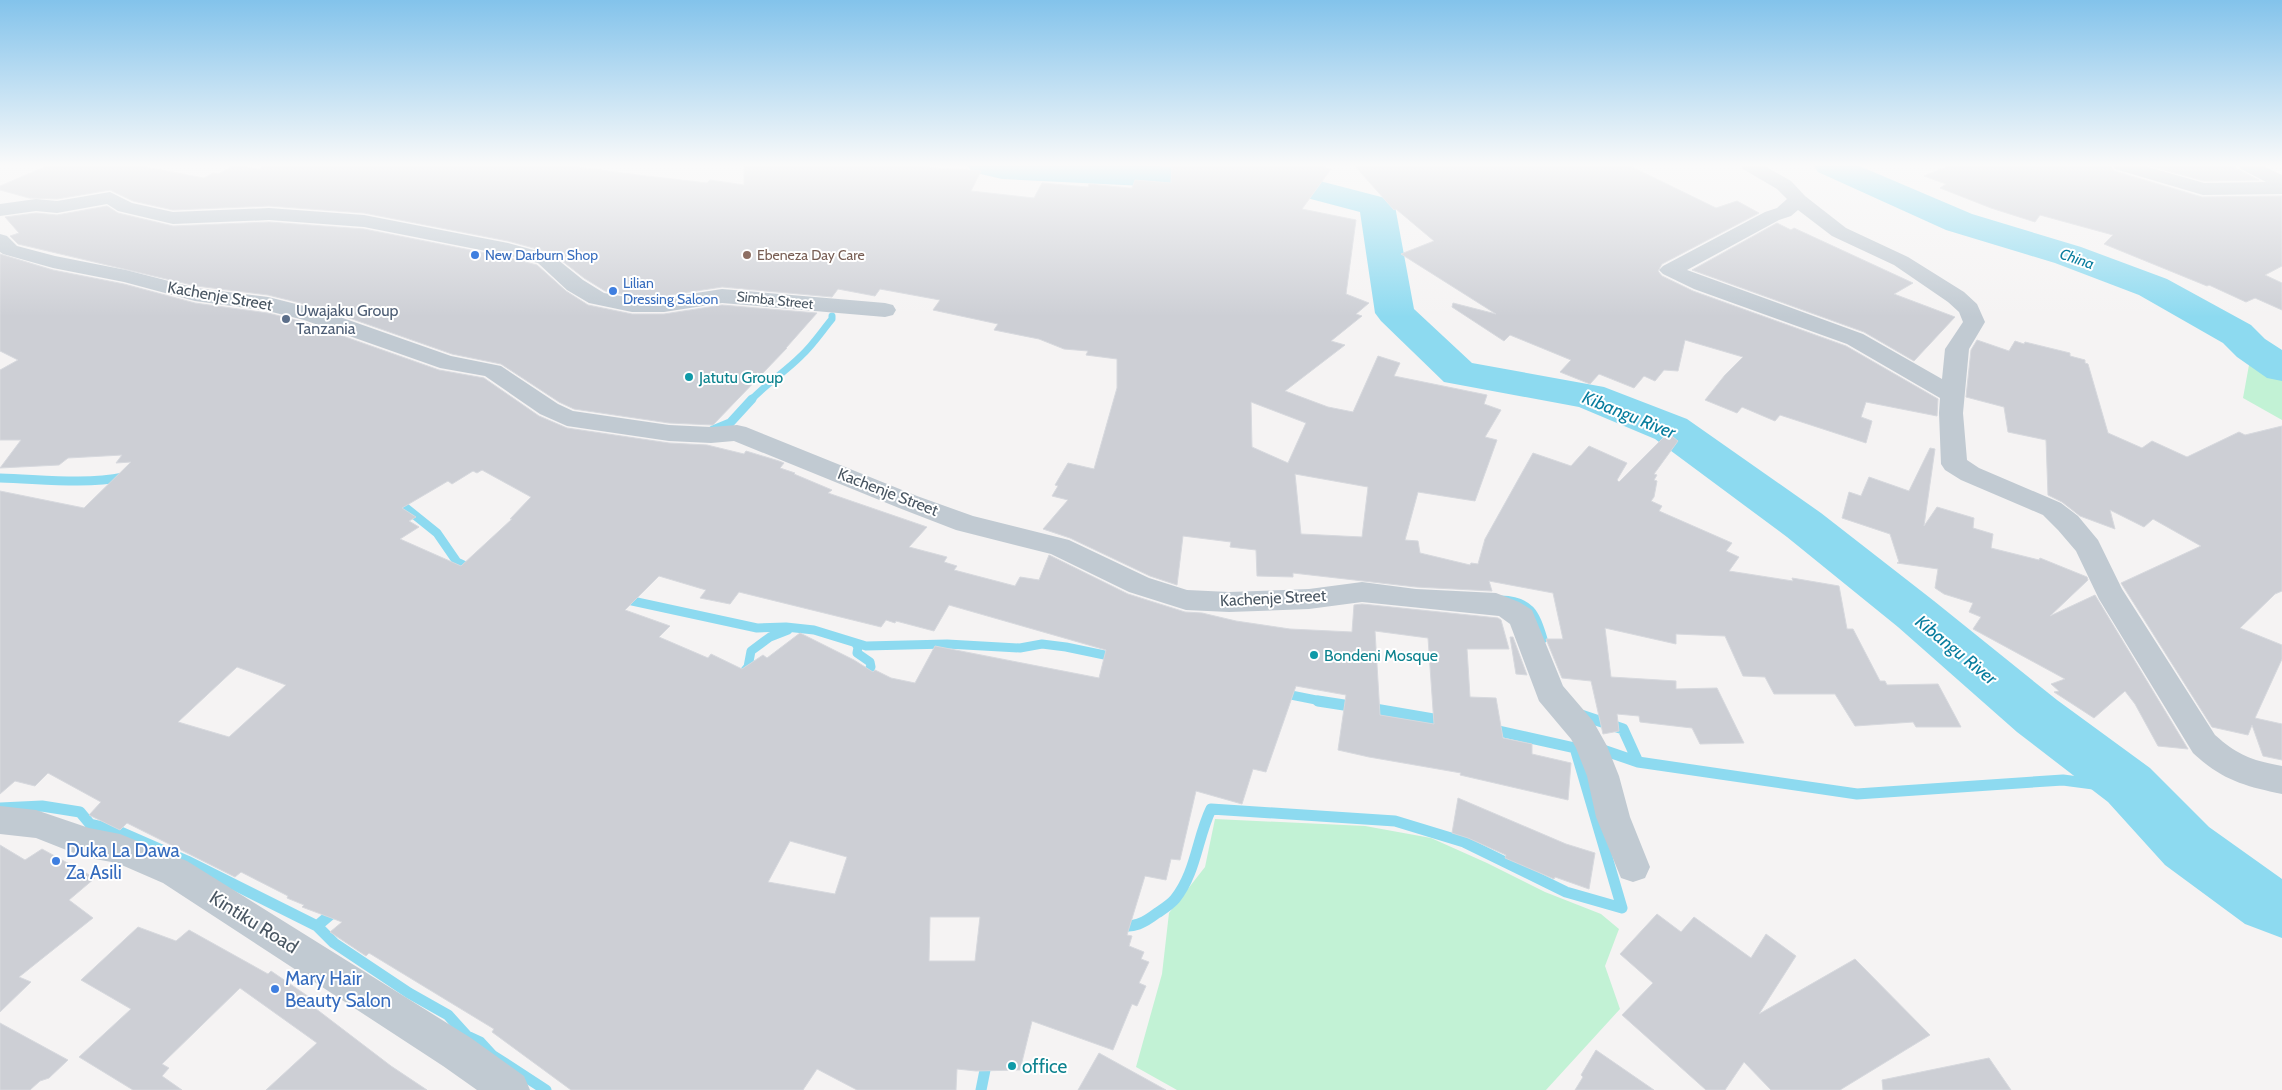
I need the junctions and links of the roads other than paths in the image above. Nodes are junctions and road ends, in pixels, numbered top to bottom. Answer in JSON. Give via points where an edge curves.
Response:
{"nodes":[{"id":1,"x":164,"y":216,"type":"edge"},
{"id":2,"x":224,"y":216,"type":"edge"},
{"id":3,"x":294,"y":216,"type":"edge"},
{"id":4,"x":1772,"y":216,"type":"edge"},
{"id":5,"x":1819,"y":216,"type":"edge"},
{"id":6,"x":0,"y":240,"type":"edge"},
{"id":7,"x":885,"y":310,"type":"dead end"},
{"id":8,"x":1952,"y":395,"type":"junction"},
{"id":9,"x":2282,"y":780,"type":"edge"},
{"id":10,"x":0,"y":820,"type":"edge"},
{"id":11,"x":1633,"y":867,"type":"dead end"},
{"id":12,"x":510,"y":1090,"type":"edge"}],
"edges":[{"from":1,"to":2,"type":"street","name":"Simba Street"},
{"from":3,"to":7,"type":"street","name":"Simba Street","via":[[364,221],[545,259],[575,285],[597,298],[613,302],[664,305],[722,296]]},
{"from":4,"to":8,"type":"street","via":[[1670,270],[1855,339]]},
{"from":5,"to":8,"type":"street","via":[[1840,232],[1901,261],[1969,309],[1974,322],[1957,349]]},
{"from":6,"to":11,"type":"street","name":"Kachenje Street","via":[[10,250],[53,262],[195,294],[268,304],[312,315],[448,363],[493,371],[548,409],[567,418],[669,433],[711,436],[737,433],[908,502],[966,522],[1059,547],[1138,585],[1186,600],[1309,599],[1362,592],[1496,604],[1522,618],[1550,692],[1582,730],[1591,746]]},
{"from":8,"to":9,"type":"street","via":[[1951,452],[1954,464],[2052,509],[2068,523],[2088,547],[2109,592],[2204,744],[2223,761],[2253,774]]},
{"from":10,"to":12,"type":"street","name":"Kintiku Road","via":[[36,824],[84,842],[120,849],[175,872],[442,1042]]}]}
